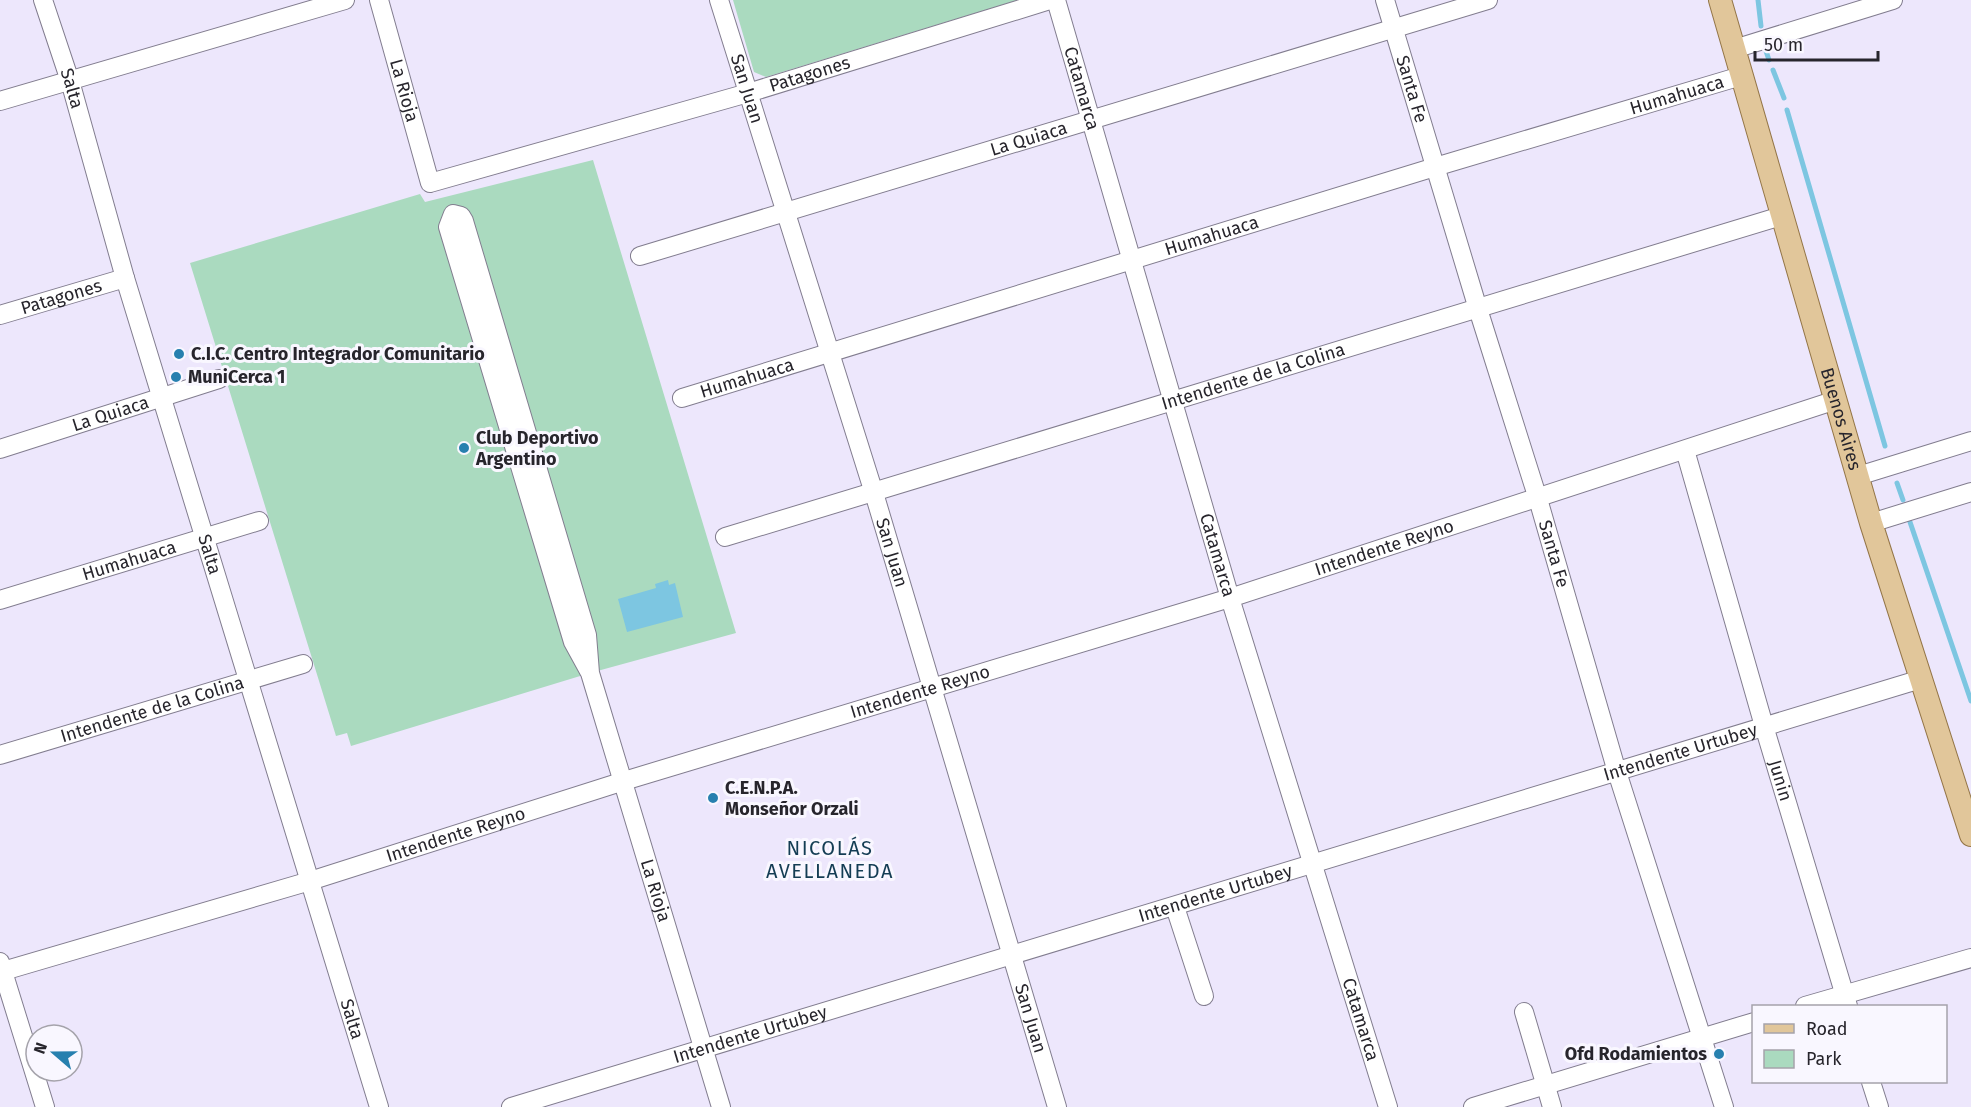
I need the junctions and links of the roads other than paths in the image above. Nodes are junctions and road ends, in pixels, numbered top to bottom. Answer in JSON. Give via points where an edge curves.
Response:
{"nodes":[{"id":1,"x":43,"y":0,"type":"edge"},
{"id":2,"x":345,"y":0,"type":"edge"},
{"id":3,"x":379,"y":0,"type":"edge"},
{"id":4,"x":719,"y":0,"type":"edge"},
{"id":5,"x":1050,"y":0,"type":"edge"},
{"id":6,"x":1056,"y":0,"type":"edge"},
{"id":7,"x":1385,"y":0,"type":"edge"},
{"id":8,"x":1488,"y":0,"type":"edge"},
{"id":9,"x":1720,"y":0,"type":"edge"},
{"id":10,"x":1893,"y":0,"type":"edge"},
{"id":11,"x":1394,"y":29,"type":"junction"},
{"id":12,"x":1734,"y":49,"type":"junction"},
{"id":13,"x":1741,"y":76,"type":"junction"},
{"id":14,"x":70,"y":81,"type":"junction"},
{"id":15,"x":748,"y":93,"type":"junction"},
{"id":16,"x":0,"y":101,"type":"edge"},
{"id":17,"x":1091,"y":119,"type":"junction"},
{"id":18,"x":1435,"y":167,"type":"junction"},
{"id":19,"x":430,"y":183,"type":"joint"},
{"id":20,"x":784,"y":214,"type":"junction"},
{"id":21,"x":1781,"y":216,"type":"junction"},
{"id":22,"x":639,"y":256,"type":"dead end"},
{"id":23,"x":1132,"y":260,"type":"junction"},
{"id":24,"x":125,"y":278,"type":"junction"},
{"id":25,"x":1478,"y":309,"type":"junction"},
{"id":26,"x":0,"y":315,"type":"edge"},
{"id":27,"x":828,"y":352,"type":"junction"},
{"id":28,"x":219,"y":379,"type":"dead end"},
{"id":29,"x":161,"y":397,"type":"junction"},
{"id":30,"x":682,"y":398,"type":"dead end"},
{"id":31,"x":1836,"y":400,"type":"junction"},
{"id":32,"x":1174,"y":403,"type":"junction"},
{"id":33,"x":1971,"y":441,"type":"edge"},
{"id":34,"x":0,"y":448,"type":"edge"},
{"id":35,"x":1685,"y":450,"type":"junction"},
{"id":36,"x":1858,"y":476,"type":"junction"},
{"id":37,"x":532,"y":477,"type":"junction"},
{"id":38,"x":1971,"y":492,"type":"edge"},
{"id":39,"x":874,"y":493,"type":"junction"},
{"id":40,"x":1538,"y":500,"type":"junction"},
{"id":41,"x":259,"y":521,"type":"dead end"},
{"id":42,"x":1872,"y":524,"type":"junction"},
{"id":43,"x":204,"y":535,"type":"junction"},
{"id":44,"x":724,"y":537,"type":"dead end"},
{"id":45,"x":1230,"y":598,"type":"junction"},
{"id":46,"x":0,"y":600,"type":"edge"},
{"id":47,"x":303,"y":664,"type":"dead end"},
{"id":48,"x":1921,"y":679,"type":"junction"},
{"id":49,"x":248,"y":680,"type":"junction"},
{"id":50,"x":932,"y":687,"type":"junction"},
{"id":51,"x":1764,"y":726,"type":"junction"},
{"id":52,"x":0,"y":755,"type":"edge"},
{"id":53,"x":1617,"y":772,"type":"junction"},
{"id":54,"x":624,"y":781,"type":"junction"},
{"id":55,"x":1971,"y":835,"type":"edge"},
{"id":56,"x":1312,"y":864,"type":"junction"},
{"id":57,"x":310,"y":881,"type":"junction"},
{"id":58,"x":1175,"y":907,"type":"junction"},
{"id":59,"x":1010,"y":955,"type":"junction"},
{"id":60,"x":1971,"y":958,"type":"edge"},
{"id":61,"x":1,"y":969,"type":"edge"},
{"id":62,"x":1204,"y":996,"type":"dead end"},
{"id":63,"x":1846,"y":1001,"type":"edge"},
{"id":64,"x":1813,"y":1005,"type":"edge"},
{"id":65,"x":1524,"y":1012,"type":"dead end"},
{"id":66,"x":1752,"y":1023,"type":"edge"},
{"id":67,"x":1703,"y":1037,"type":"junction"},
{"id":68,"x":703,"y":1049,"type":"junction"},
{"id":69,"x":1545,"y":1083,"type":"junction"},
{"id":70,"x":1871,"y":1083,"type":"edge"},
{"id":71,"x":45,"y":1107,"type":"edge"},
{"id":72,"x":379,"y":1107,"type":"edge"},
{"id":73,"x":511,"y":1107,"type":"edge"},
{"id":74,"x":721,"y":1107,"type":"edge"},
{"id":75,"x":1057,"y":1107,"type":"edge"},
{"id":76,"x":1388,"y":1107,"type":"edge"},
{"id":77,"x":1473,"y":1107,"type":"edge"},
{"id":78,"x":1552,"y":1107,"type":"edge"},
{"id":79,"x":1724,"y":1107,"type":"edge"},
{"id":80,"x":1879,"y":1107,"type":"edge"}],
"edges":[{"from":1,"to":14,"type":"street","name":"Salta"},
{"from":2,"to":14,"type":"street"},
{"from":3,"to":19,"type":"street","name":"La Rioja"},
{"from":4,"to":15,"type":"street","name":"San Juan"},
{"from":5,"to":15,"type":"street","name":"Patagones"},
{"from":6,"to":17,"type":"street","name":"Catamarca"},
{"from":7,"to":11,"type":"street","name":"Santa Fe"},
{"from":8,"to":11,"type":"street","name":"La Quiaca"},
{"from":9,"to":12,"type":"main road","name":"Buenos Aires"},
{"from":10,"to":12,"type":"street"},
{"from":11,"to":17,"type":"street","name":"La Quiaca"},
{"from":11,"to":18,"type":"street","name":"Santa Fe"},
{"from":12,"to":13,"type":"main road","name":"Buenos Aires"},
{"from":13,"to":18,"type":"street","name":"Humahuaca"},
{"from":13,"to":21,"type":"main road","name":"Buenos Aires"},
{"from":14,"to":16,"type":"street"},
{"from":14,"to":24,"type":"street","name":"Salta"},
{"from":15,"to":19,"type":"street","name":"Patagones"},
{"from":15,"to":20,"type":"street","name":"San Juan"},
{"from":17,"to":20,"type":"street","name":"La Quiaca"},
{"from":17,"to":23,"type":"street","name":"Catamarca"},
{"from":18,"to":23,"type":"street","name":"Humahuaca"},
{"from":18,"to":25,"type":"street","name":"Santa Fe"},
{"from":20,"to":22,"type":"street","name":"La Quiaca"},
{"from":20,"to":27,"type":"street","name":"San Juan"},
{"from":21,"to":25,"type":"street","name":"Intendente de la Colina"},
{"from":21,"to":31,"type":"main road","name":"Buenos Aires"},
{"from":23,"to":27,"type":"street","name":"Humahuaca"},
{"from":23,"to":32,"type":"street","name":"Catamarca"},
{"from":24,"to":26,"type":"street","name":"Patagones"},
{"from":24,"to":29,"type":"street","name":"Salta"},
{"from":25,"to":32,"type":"street","name":"Intendente de la Colina"},
{"from":25,"to":40,"type":"street","name":"Santa Fe"},
{"from":27,"to":30,"type":"street","name":"Humahuaca"},
{"from":27,"to":39,"type":"street","name":"San Juan"},
{"from":28,"to":29,"type":"street","name":"La Quiaca"},
{"from":29,"to":34,"type":"street","name":"La Quiaca"},
{"from":29,"to":43,"type":"street","name":"Salta"},
{"from":31,"to":35,"type":"street","name":"Intendente Reyno"},
{"from":31,"to":36,"type":"main road","name":"Buenos Aires"},
{"from":32,"to":39,"type":"street","name":"Intendente de la Colina"},
{"from":32,"to":45,"type":"street","name":"Catamarca"},
{"from":33,"to":36,"type":"street"},
{"from":35,"to":40,"type":"street","name":"Intendente Reyno"},
{"from":35,"to":51,"type":"street","name":"Junin"},
{"from":36,"to":42,"type":"main road","name":"Buenos Aires"},
{"from":37,"to":37,"type":"street","via":[[464,221],[453,214],[448,227]]},
{"from":37,"to":54,"type":"street","name":"La Rioja","via":[[587,635],[590,673]]},
{"from":38,"to":42,"type":"street"},
{"from":39,"to":44,"type":"street","name":"Intendente de la Colina"},
{"from":39,"to":50,"type":"street","name":"San Juan"},
{"from":40,"to":45,"type":"street","name":"Intendente Reyno"},
{"from":40,"to":53,"type":"street","name":"Santa Fe"},
{"from":41,"to":43,"type":"street","name":"Humahuaca"},
{"from":42,"to":48,"type":"main road","name":"Buenos Aires"},
{"from":43,"to":46,"type":"street","name":"Humahuaca"},
{"from":43,"to":49,"type":"street","name":"Salta"},
{"from":45,"to":50,"type":"street","name":"Intendente Reyno"},
{"from":45,"to":56,"type":"street","name":"Catamarca"},
{"from":47,"to":49,"type":"street","name":"Intendente de la Colina"},
{"from":48,"to":51,"type":"street","name":"Intendente Urtubey"},
{"from":48,"to":55,"type":"main road","name":"Buenos Aires"},
{"from":49,"to":52,"type":"street","name":"Intendente de la Colina"},
{"from":49,"to":57,"type":"street","name":"Salta"},
{"from":50,"to":54,"type":"street","name":"Intendente Reyno"},
{"from":50,"to":59,"type":"street","name":"San Juan"},
{"from":51,"to":53,"type":"street","name":"Intendente Urtubey"},
{"from":51,"to":63,"type":"street","name":"Junin"},
{"from":53,"to":56,"type":"street","name":"Intendente Urtubey"},
{"from":53,"to":67,"type":"street","name":"Santa Fe"},
{"from":54,"to":57,"type":"street","name":"Intendente Reyno"},
{"from":54,"to":68,"type":"street","name":"La Rioja"},
{"from":56,"to":58,"type":"street","name":"Intendente Urtubey"},
{"from":56,"to":76,"type":"street","name":"Catamarca"},
{"from":57,"to":61,"type":"street","name":"Intendente Reyno"},
{"from":57,"to":72,"type":"street","name":"Salta"},
{"from":58,"to":59,"type":"street","name":"Intendente Urtubey"},
{"from":58,"to":62,"type":"street"},
{"from":59,"to":68,"type":"street","name":"Intendente Urtubey"},
{"from":59,"to":75,"type":"street","name":"San Juan"},
{"from":60,"to":63,"type":"street"},
{"from":61,"to":71,"type":"street"},
{"from":63,"to":64,"type":"street"},
{"from":65,"to":69,"type":"street"},
{"from":66,"to":67,"type":"street"},
{"from":67,"to":69,"type":"street"},
{"from":67,"to":79,"type":"street","name":"Santa Fe"},
{"from":68,"to":73,"type":"street","name":"Intendente Urtubey"},
{"from":68,"to":74,"type":"street","name":"La Rioja"},
{"from":69,"to":77,"type":"street"},
{"from":69,"to":78,"type":"street"},
{"from":70,"to":80,"type":"street"}]}
